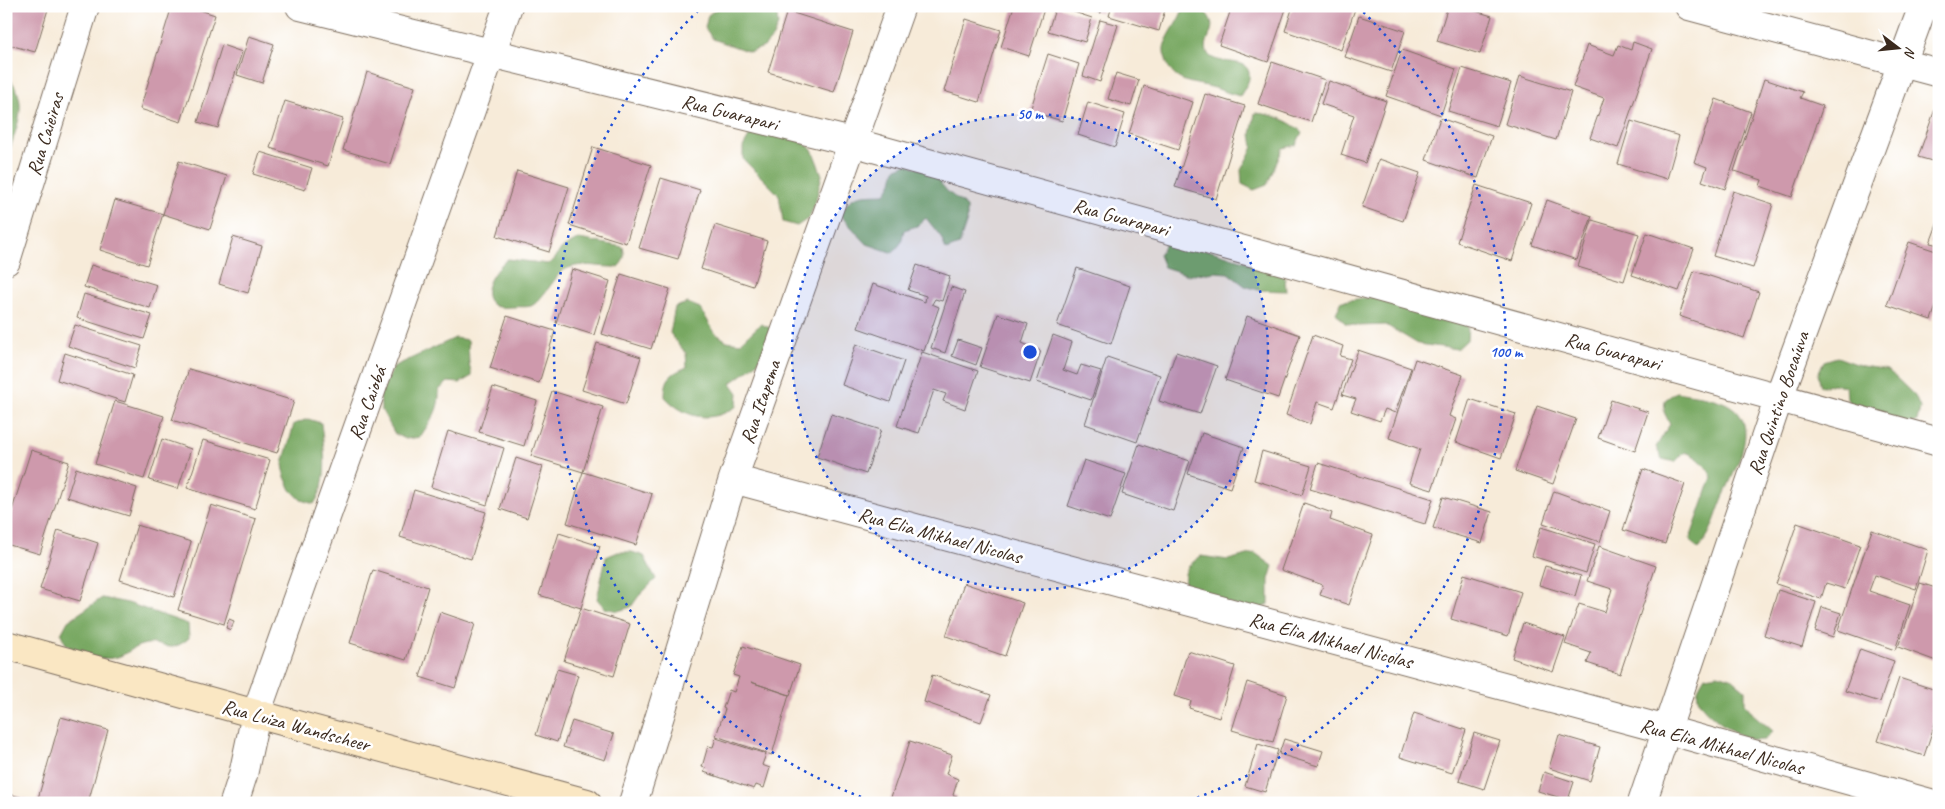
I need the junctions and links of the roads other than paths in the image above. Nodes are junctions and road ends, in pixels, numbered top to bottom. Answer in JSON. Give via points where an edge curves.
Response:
{"nodes":[{"id":1,"x":85,"y":6,"type":"edge"},
{"id":2,"x":300,"y":6,"type":"edge"},
{"id":3,"x":508,"y":6,"type":"edge"},
{"id":4,"x":901,"y":6,"type":"edge"},
{"id":5,"x":1689,"y":6,"type":"edge"},
{"id":6,"x":1923,"y":6,"type":"edge"},
{"id":7,"x":493,"y":52,"type":"junction"},
{"id":8,"x":1902,"y":63,"type":"junction"},
{"id":9,"x":1939,"y":73,"type":"edge"},
{"id":10,"x":852,"y":142,"type":"junction"},
{"id":11,"x":6,"y":261,"type":"edge"},
{"id":12,"x":1779,"y":397,"type":"junction"},
{"id":13,"x":1939,"y":442,"type":"edge"},
{"id":14,"x":732,"y":479,"type":"junction"},
{"id":15,"x":6,"y":645,"type":"edge"},
{"id":16,"x":256,"y":714,"type":"junction"},
{"id":17,"x":1667,"y":730,"type":"junction"},
{"id":18,"x":234,"y":803,"type":"edge"},
{"id":19,"x":587,"y":803,"type":"edge"},
{"id":20,"x":634,"y":803,"type":"edge"},
{"id":21,"x":1642,"y":803,"type":"edge"},
{"id":22,"x":1930,"y":803,"type":"edge"}],
"edges":[{"from":1,"to":11,"type":"street","name":"Rua Caieiras"},
{"from":2,"to":7,"type":"street","name":"Rua Guarapari"},
{"from":3,"to":7,"type":"street","name":"Rua Caiobá"},
{"from":4,"to":10,"type":"street","name":"Rua Itapema"},
{"from":5,"to":8,"type":"street"},
{"from":6,"to":8,"type":"street","name":"Rua Quintino Bocaíuva"},
{"from":7,"to":10,"type":"street","name":"Rua Guarapari"},
{"from":7,"to":16,"type":"street","name":"Rua Caiobá"},
{"from":8,"to":9,"type":"street"},
{"from":8,"to":12,"type":"street","name":"Rua Quintino Bocaíuva"},
{"from":10,"to":12,"type":"street","name":"Rua Guarapari"},
{"from":10,"to":14,"type":"street","name":"Rua Itapema"},
{"from":12,"to":13,"type":"street","name":"Rua Guarapari"},
{"from":12,"to":17,"type":"street","name":"Rua Quintino Bocaíuva"},
{"from":14,"to":17,"type":"street","name":"Rua Elia Mikhael Nicolas"},
{"from":14,"to":20,"type":"street","name":"Rua Itapema"},
{"from":15,"to":16,"type":"main road","name":"Rua Luiza Wandscheer"},
{"from":16,"to":18,"type":"street","name":"Rua Caiobá"},
{"from":16,"to":19,"type":"main road","name":"Rua Luiza Wandscheer"},
{"from":17,"to":21,"type":"street","name":"Rua Quintino Bocaíuva"},
{"from":17,"to":22,"type":"street","name":"Rua Elia Mikhael Nicolas"}]}
